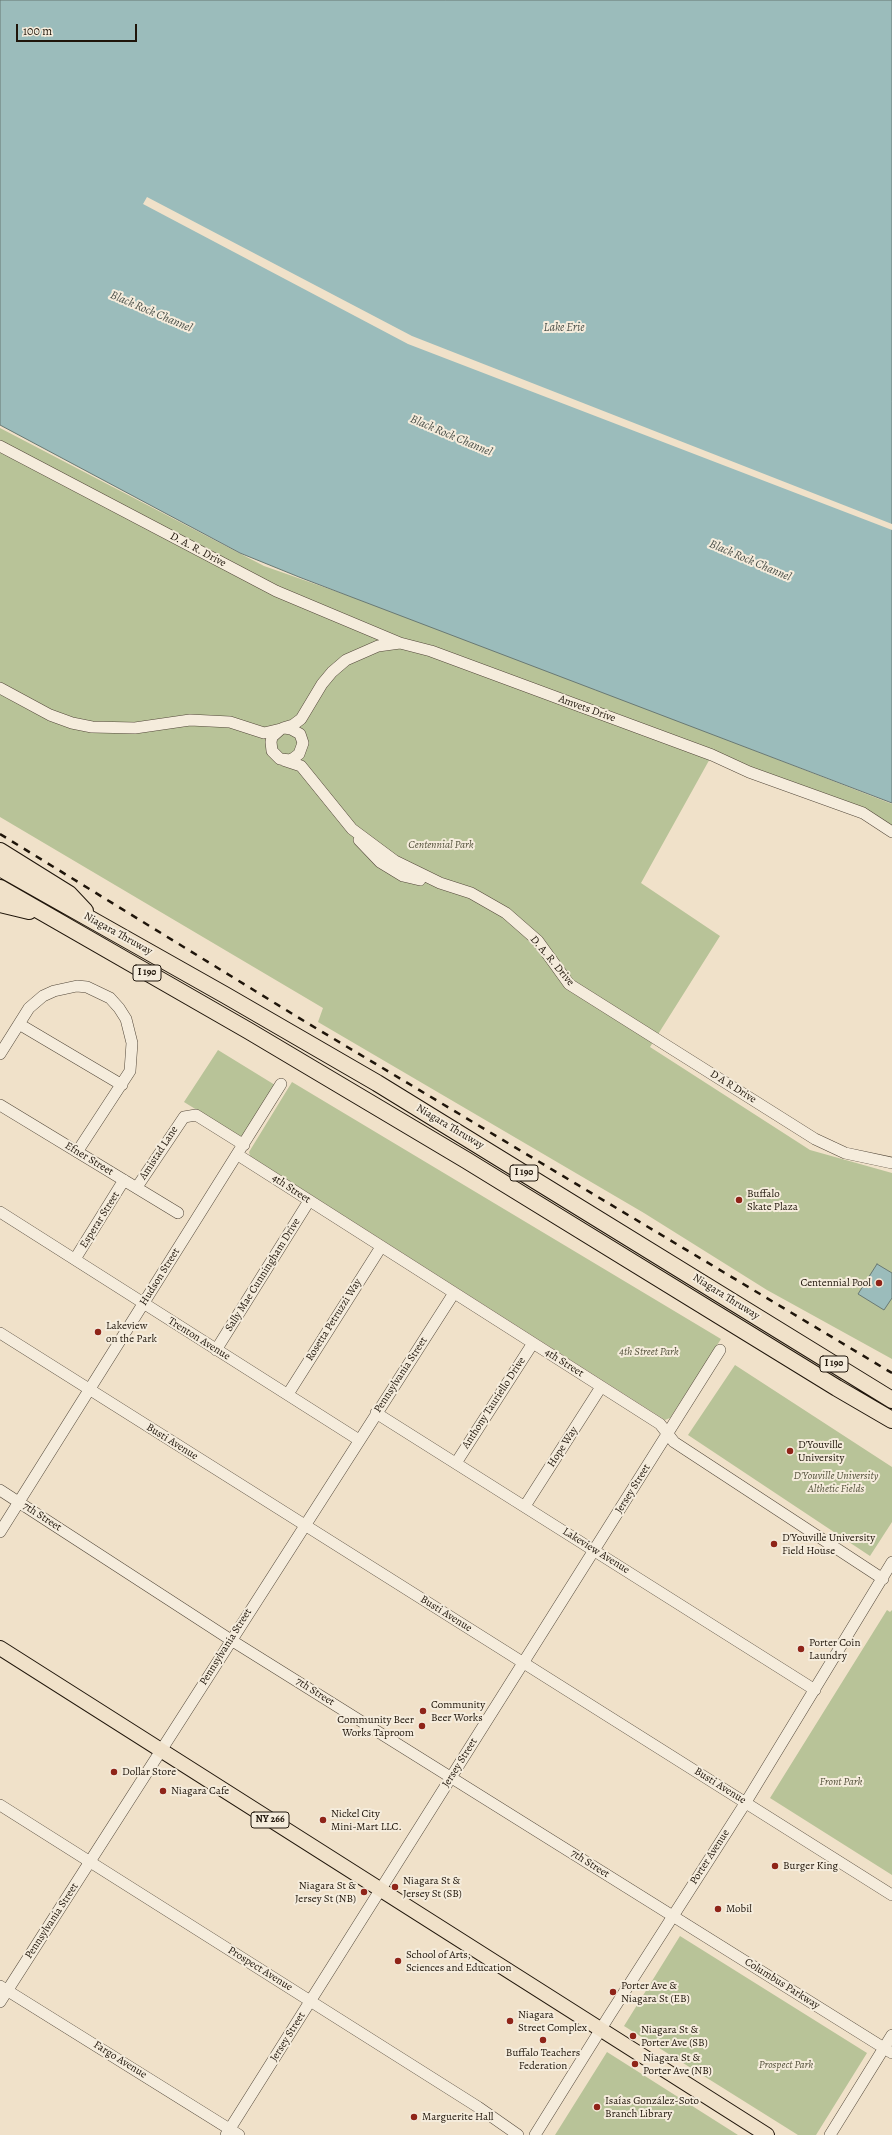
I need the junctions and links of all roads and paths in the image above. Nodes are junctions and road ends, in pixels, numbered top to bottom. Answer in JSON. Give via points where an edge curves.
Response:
{"nodes":[{"id":1,"x":0,"y":446,"type":"edge"},
{"id":2,"x":400,"y":643,"type":"junction"},
{"id":3,"x":0,"y":688,"type":"edge"},
{"id":4,"x":301,"y":719,"type":"junction"},
{"id":5,"x":282,"y":729,"type":"junction"},
{"id":6,"x":259,"y":731,"type":"junction"},
{"id":7,"x":303,"y":742,"type":"junction"},
{"id":8,"x":272,"y":751,"type":"junction"},
{"id":9,"x":283,"y":760,"type":"junction"},
{"id":10,"x":307,"y":771,"type":"junction"},
{"id":11,"x":892,"y":832,"type":"edge"},
{"id":12,"x":0,"y":851,"type":"edge"},
{"id":13,"x":0,"y":868,"type":"edge"},
{"id":14,"x":0,"y":888,"type":"edge"},
{"id":15,"x":0,"y":904,"type":"edge"},
{"id":16,"x":46,"y":915,"type":"junction"},
{"id":17,"x":94,"y":921,"type":"junction"},
{"id":18,"x":582,"y":992,"type":"joint"},
{"id":19,"x":20,"y":1021,"type":"junction"},
{"id":20,"x":0,"y":1054,"type":"edge"},
{"id":21,"x":281,"y":1084,"type":"dead end"},
{"id":22,"x":122,"y":1085,"type":"junction"},
{"id":23,"x":0,"y":1105,"type":"edge"},
{"id":24,"x":244,"y":1145,"type":"junction"},
{"id":25,"x":77,"y":1152,"type":"junction"},
{"id":26,"x":238,"y":1155,"type":"junction"},
{"id":27,"x":892,"y":1163,"type":"edge"},
{"id":28,"x":124,"y":1180,"type":"junction"},
{"id":29,"x":137,"y":1187,"type":"junction"},
{"id":30,"x":309,"y":1201,"type":"junction"},
{"id":31,"x":0,"y":1212,"type":"edge"},
{"id":32,"x":178,"y":1213,"type":"dead end"},
{"id":33,"x":381,"y":1247,"type":"junction"},
{"id":34,"x":75,"y":1260,"type":"junction"},
{"id":35,"x":454,"y":1293,"type":"junction"},
{"id":36,"x":143,"y":1304,"type":"junction"},
{"id":37,"x":0,"y":1333,"type":"edge"},
{"id":38,"x":533,"y":1343,"type":"junction"},
{"id":39,"x":216,"y":1350,"type":"junction"},
{"id":40,"x":720,"y":1350,"type":"dead end"},
{"id":41,"x":601,"y":1387,"type":"junction"},
{"id":42,"x":837,"y":1388,"type":"junction"},
{"id":43,"x":90,"y":1390,"type":"junction"},
{"id":44,"x":288,"y":1394,"type":"junction"},
{"id":45,"x":892,"y":1400,"type":"edge"},
{"id":46,"x":376,"y":1413,"type":"junction"},
{"id":47,"x":892,"y":1420,"type":"edge"},
{"id":48,"x":892,"y":1430,"type":"edge"},
{"id":49,"x":667,"y":1435,"type":"junction"},
{"id":50,"x":359,"y":1440,"type":"junction"},
{"id":51,"x":456,"y":1463,"type":"junction"},
{"id":52,"x":0,"y":1490,"type":"edge"},
{"id":53,"x":19,"y":1502,"type":"junction"},
{"id":54,"x":525,"y":1506,"type":"junction"},
{"id":55,"x":304,"y":1525,"type":"junction"},
{"id":56,"x":0,"y":1532,"type":"edge"},
{"id":57,"x":595,"y":1549,"type":"junction"},
{"id":58,"x":892,"y":1562,"type":"edge"},
{"id":59,"x":888,"y":1576,"type":"edge"},
{"id":60,"x":231,"y":1640,"type":"junction"},
{"id":61,"x":0,"y":1648,"type":"edge"},
{"id":62,"x":524,"y":1662,"type":"junction"},
{"id":63,"x":815,"y":1690,"type":"junction"},
{"id":64,"x":161,"y":1750,"type":"junction"},
{"id":65,"x":452,"y":1777,"type":"junction"},
{"id":66,"x":746,"y":1802,"type":"junction"},
{"id":67,"x":0,"y":1805,"type":"edge"},
{"id":68,"x":90,"y":1862,"type":"junction"},
{"id":69,"x":381,"y":1889,"type":"junction"},
{"id":70,"x":892,"y":1894,"type":"edge"},
{"id":71,"x":672,"y":1916,"type":"junction"},
{"id":72,"x":4,"y":1988,"type":"edge"},
{"id":73,"x":310,"y":2001,"type":"junction"},
{"id":74,"x":0,"y":2002,"type":"edge"},
{"id":75,"x":601,"y":2028,"type":"junction"},
{"id":76,"x":892,"y":2035,"type":"edge"},
{"id":77,"x":888,"y":2050,"type":"edge"},
{"id":78,"x":232,"y":2133,"type":"edge"},
{"id":79,"x":518,"y":2135,"type":"edge"},
{"id":80,"x":535,"y":2135,"type":"edge"},
{"id":81,"x":767,"y":2135,"type":"edge"},
{"id":82,"x":830,"y":2135,"type":"edge"}],
"edges":[{"from":1,"to":2,"type":"street","name":"D. A. R. Drive","via":[[276,591]]},
{"from":2,"to":4,"type":"street","name":"Amvets Drive","via":[[378,646],[346,660],[322,684]]},
{"from":2,"to":11,"type":"street","name":"Amvets Drive","via":[[438,654],[863,813]]},
{"from":3,"to":6,"type":"street","via":[[50,715],[92,727],[135,728],[170,721],[208,720],[230,722]]},
{"from":4,"to":5,"type":"street","via":[[294,725]]},
{"from":4,"to":7,"type":"street","name":"D. A. R. Drive"},
{"from":5,"to":6,"type":"street","via":[[264,733]]},
{"from":5,"to":7,"type":"street","via":[[294,730]]},
{"from":5,"to":8,"type":"street","via":[[272,737]]},
{"from":6,"to":8,"type":"street","via":[[266,738]]},
{"from":7,"to":9,"type":"street","via":[[302,751],[297,757]]},
{"from":7,"to":10,"type":"street","name":"D. A. R. Drive"},
{"from":8,"to":9,"type":"street"},
{"from":9,"to":10,"type":"street","name":"D. A. R. Drive","via":[[298,764]]},
{"from":10,"to":18,"type":"street","name":"D. A. R. Drive","via":[[352,829],[401,865],[471,894],[503,911],[538,941],[561,975]]},
{"from":12,"to":17,"type":"highway","via":[[69,894]]},
{"from":13,"to":17,"type":"highway","name":"Niagara Thruway","number":"I 190"},
{"from":14,"to":16,"type":"highway","name":"Niagara Thruway","number":"I 190"},
{"from":15,"to":16,"type":"highway"},
{"from":16,"to":42,"type":"highway","name":"Niagara Thruway","number":"I 190","via":[[249,1031],[466,1160]]},
{"from":17,"to":45,"type":"highway","name":"Niagara Thruway","number":"I 190","via":[[390,1091]]},
{"from":18,"to":27,"type":"street","name":"D A R Drive","via":[[830,1147],[845,1153]]},
{"from":19,"to":20,"type":"street"},
{"from":19,"to":22,"type":"street"},
{"from":19,"to":22,"type":"street","via":[[29,1008],[43,996],[64,988],[87,987],[110,998],[126,1019],[132,1043],[130,1071]]},
{"from":21,"to":24,"type":"street","name":"Hudson Street"},
{"from":22,"to":25,"type":"street"},
{"from":23,"to":25,"type":"street","name":"Efner Street"},
{"from":24,"to":26,"type":"street","name":"Hudson Street"},
{"from":24,"to":29,"type":"street","name":"Amistad Lane","via":[[202,1118],[190,1115],[184,1117]]},
{"from":25,"to":28,"type":"street","name":"Efner Street"},
{"from":26,"to":30,"type":"street","name":"4th Street"},
{"from":26,"to":36,"type":"street","name":"Hudson Street"},
{"from":28,"to":29,"type":"street","name":"Efner Street"},
{"from":28,"to":34,"type":"street","name":"Esperar Street"},
{"from":29,"to":32,"type":"street","name":"Efner Street"},
{"from":30,"to":33,"type":"street","name":"4th Street"},
{"from":30,"to":39,"type":"street","name":"Sally Mae Cunningham Drive"},
{"from":31,"to":34,"type":"street","name":"Trenton Avenue"},
{"from":33,"to":35,"type":"street","name":"4th Street"},
{"from":33,"to":44,"type":"street","name":"Rosetta Petruzzi Way"},
{"from":34,"to":36,"type":"street","name":"Trenton Avenue"},
{"from":35,"to":38,"type":"street","name":"4th Street"},
{"from":35,"to":46,"type":"street","name":"Pennsylvania Street"},
{"from":36,"to":39,"type":"street","name":"Trenton Avenue"},
{"from":36,"to":43,"type":"street","name":"Hudson Street"},
{"from":37,"to":43,"type":"street","name":"Busti Avenue"},
{"from":38,"to":41,"type":"street","name":"4th Street"},
{"from":38,"to":51,"type":"street","name":"Anthony Tauriello Drive"},
{"from":39,"to":44,"type":"street","name":"Trenton Avenue"},
{"from":40,"to":49,"type":"street","name":"Jersey Street"},
{"from":41,"to":49,"type":"street","name":"4th Street","via":[[660,1424]]},
{"from":41,"to":54,"type":"street","name":"Hope Way"},
{"from":42,"to":47,"type":"highway","name":"Niagara Thruway","number":"I 190"},
{"from":42,"to":48,"type":"highway","via":[[858,1409]]},
{"from":43,"to":53,"type":"street","name":"Hudson Street"},
{"from":43,"to":55,"type":"street","name":"Busti Avenue"},
{"from":44,"to":50,"type":"street","name":"Trenton Avenue"},
{"from":46,"to":50,"type":"street","name":"Pennsylvania Street"},
{"from":46,"to":51,"type":"street","name":"Lakeview Avenue"},
{"from":49,"to":57,"type":"street","name":"Jersey Street"},
{"from":49,"to":59,"type":"street","name":"4th Street","via":[[674,1442]]},
{"from":50,"to":55,"type":"street","name":"Pennsylvania Street"},
{"from":51,"to":54,"type":"street","name":"Lakeview Avenue"},
{"from":52,"to":53,"type":"street","name":"7th Street"},
{"from":53,"to":56,"type":"street","name":"Hudson Street"},
{"from":53,"to":60,"type":"street","name":"7th Street"},
{"from":54,"to":57,"type":"street","name":"Lakeview Avenue"},
{"from":55,"to":60,"type":"street","name":"Pennsylvania Street"},
{"from":55,"to":62,"type":"street","name":"Busti Avenue"},
{"from":57,"to":62,"type":"street","name":"Jersey Street"},
{"from":57,"to":63,"type":"street","name":"Lakeview Avenue"},
{"from":58,"to":59,"type":"street","name":"Porter Avenue"},
{"from":59,"to":63,"type":"street","name":"Porter Avenue","via":[[853,1624]]},
{"from":60,"to":64,"type":"street","name":"Pennsylvania Street"},
{"from":60,"to":65,"type":"street","name":"7th Street"},
{"from":61,"to":64,"type":"main road","number":"NY 266"},
{"from":62,"to":65,"type":"street","name":"Jersey Street"},
{"from":62,"to":66,"type":"street","name":"Busti Avenue"},
{"from":63,"to":66,"type":"street","name":"Porter Avenue"},
{"from":64,"to":68,"type":"street","name":"Pennsylvania Street"},
{"from":64,"to":69,"type":"main road","number":"NY 266"},
{"from":65,"to":69,"type":"street","name":"Jersey Street"},
{"from":65,"to":71,"type":"street","name":"7th Street"},
{"from":66,"to":70,"type":"street","name":"Busti Avenue"},
{"from":66,"to":71,"type":"street","name":"Porter Avenue"},
{"from":67,"to":68,"type":"street","name":"Prospect Avenue"},
{"from":68,"to":72,"type":"street","name":"Pennsylvania Street"},
{"from":68,"to":73,"type":"street","name":"Prospect Avenue"},
{"from":69,"to":73,"type":"street","name":"Jersey Street"},
{"from":69,"to":75,"type":"main road","number":"NY 266"},
{"from":71,"to":75,"type":"street","name":"Porter Avenue"},
{"from":71,"to":77,"type":"street","name":"Columbus Parkway"},
{"from":72,"to":74,"type":"street","name":"Pennsylvania Street"},
{"from":72,"to":78,"type":"street","name":"Fargo Avenue"},
{"from":73,"to":78,"type":"street","name":"Jersey Street"},
{"from":73,"to":79,"type":"street","name":"Prospect Avenue"},
{"from":75,"to":80,"type":"street","name":"Porter Avenue"},
{"from":75,"to":81,"type":"main road","number":"NY 266"},
{"from":76,"to":77,"type":"street"},
{"from":77,"to":82,"type":"street"}]}
